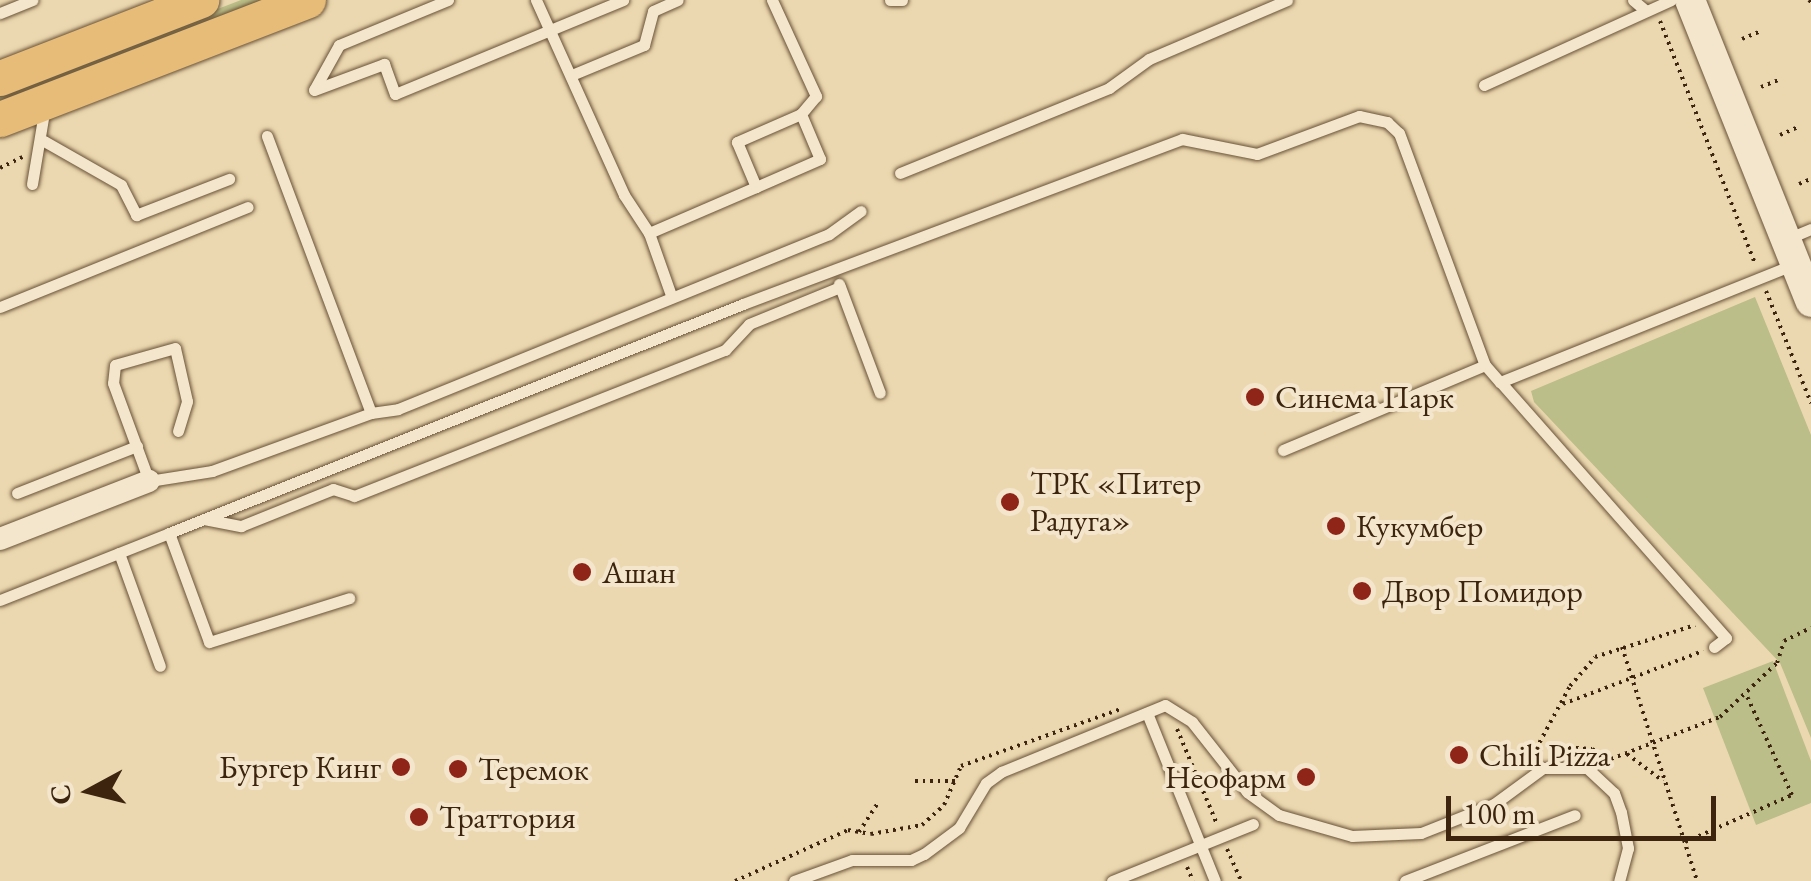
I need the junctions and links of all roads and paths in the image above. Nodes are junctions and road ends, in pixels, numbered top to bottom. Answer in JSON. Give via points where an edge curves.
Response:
{"nodes":[{"id":1,"x":33,"y":0,"type":"edge"},
{"id":2,"x":201,"y":0,"type":"edge"},
{"id":3,"x":308,"y":0,"type":"edge"},
{"id":4,"x":448,"y":0,"type":"edge"},
{"id":5,"x":536,"y":0,"type":"edge"},
{"id":6,"x":623,"y":0,"type":"edge"},
{"id":7,"x":678,"y":0,"type":"edge"},
{"id":8,"x":772,"y":0,"type":"edge"},
{"id":9,"x":890,"y":0,"type":"edge"},
{"id":10,"x":902,"y":0,"type":"edge"},
{"id":11,"x":1287,"y":0,"type":"edge"},
{"id":12,"x":1633,"y":0,"type":"edge"},
{"id":13,"x":1672,"y":0,"type":"edge"},
{"id":14,"x":1690,"y":0,"type":"edge"},
{"id":15,"x":1650,"y":9,"type":"junction"},
{"id":16,"x":0,"y":13,"type":"edge"},
{"id":17,"x":550,"y":31,"type":"junction"},
{"id":18,"x":1762,"y":31,"type":"dead end"},
{"id":19,"x":1742,"y":38,"type":"dead end"},
{"id":20,"x":574,"y":74,"type":"junction"},
{"id":21,"x":0,"y":78,"type":"edge"},
{"id":22,"x":1781,"y":78,"type":"dead end"},
{"id":23,"x":1484,"y":85,"type":"dead end"},
{"id":24,"x":1762,"y":87,"type":"dead end"},
{"id":25,"x":45,"y":102,"type":"junction"},
{"id":26,"x":801,"y":114,"type":"junction"},
{"id":27,"x":0,"y":119,"type":"edge"},
{"id":28,"x":1800,"y":126,"type":"dead end"},
{"id":29,"x":1780,"y":135,"type":"dead end"},
{"id":30,"x":267,"y":136,"type":"dead end"},
{"id":31,"x":44,"y":141,"type":"junction"},
{"id":32,"x":900,"y":173,"type":"dead end"},
{"id":33,"x":229,"y":179,"type":"dead end"},
{"id":34,"x":1811,"y":179,"type":"edge"},
{"id":35,"x":32,"y":184,"type":"dead end"},
{"id":36,"x":1799,"y":184,"type":"dead end"},
{"id":37,"x":756,"y":187,"type":"junction"},
{"id":38,"x":248,"y":208,"type":"dead end"},
{"id":39,"x":861,"y":212,"type":"dead end"},
{"id":40,"x":649,"y":233,"type":"junction"},
{"id":41,"x":1797,"y":244,"type":"edge"},
{"id":42,"x":834,"y":270,"type":"junction"},
{"id":43,"x":1761,"y":278,"type":"junction"},
{"id":44,"x":840,"y":286,"type":"junction"},
{"id":45,"x":672,"y":295,"type":"junction"},
{"id":46,"x":1811,"y":302,"type":"edge"},
{"id":47,"x":0,"y":306,"type":"edge"},
{"id":48,"x":1485,"y":365,"type":"junction"},
{"id":49,"x":1500,"y":382,"type":"junction"},
{"id":50,"x":880,"y":393,"type":"dead end"},
{"id":51,"x":1811,"y":403,"type":"edge"},
{"id":52,"x":371,"y":412,"type":"junction"},
{"id":53,"x":178,"y":430,"type":"dead end"},
{"id":54,"x":136,"y":446,"type":"junction"},
{"id":55,"x":1283,"y":450,"type":"dead end"},
{"id":56,"x":149,"y":482,"type":"junction"},
{"id":57,"x":17,"y":493,"type":"dead end"},
{"id":58,"x":204,"y":519,"type":"junction"},
{"id":59,"x":169,"y":533,"type":"junction"},
{"id":60,"x":0,"y":539,"type":"edge"},
{"id":61,"x":119,"y":554,"type":"junction"},
{"id":62,"x":349,"y":598,"type":"dead end"},
{"id":63,"x":0,"y":600,"type":"edge"},
{"id":64,"x":1710,"y":620,"type":"junction"},
{"id":65,"x":1811,"y":628,"type":"edge"},
{"id":66,"x":1622,"y":647,"type":"junction"},
{"id":67,"x":1714,"y":647,"type":"joint"},
{"id":68,"x":160,"y":666,"type":"dead end"},
{"id":69,"x":1632,"y":680,"type":"junction"},
{"id":70,"x":1746,"y":694,"type":"junction"},
{"id":71,"x":1563,"y":704,"type":"junction"},
{"id":72,"x":1147,"y":713,"type":"junction"},
{"id":73,"x":1174,"y":722,"type":"dead end"},
{"id":74,"x":1654,"y":742,"type":"junction"},
{"id":75,"x":1536,"y":749,"type":"dead end"},
{"id":76,"x":955,"y":780,"type":"dead end"},
{"id":77,"x":914,"y":781,"type":"dead end"},
{"id":78,"x":1666,"y":783,"type":"junction"},
{"id":79,"x":877,"y":804,"type":"dead end"},
{"id":80,"x":1574,"y":816,"type":"dead end"},
{"id":81,"x":1254,"y":824,"type":"dead end"},
{"id":82,"x":1220,"y":830,"type":"dead end"},
{"id":83,"x":858,"y":832,"type":"dead end"},
{"id":84,"x":1685,"y":842,"type":"junction"},
{"id":85,"x":1201,"y":845,"type":"junction"},
{"id":86,"x":1226,"y":846,"type":"dead end"},
{"id":87,"x":1185,"y":863,"type":"dead end"},
{"id":88,"x":794,"y":881,"type":"edge"},
{"id":89,"x":1112,"y":881,"type":"edge"},
{"id":90,"x":1193,"y":881,"type":"edge"},
{"id":91,"x":1215,"y":881,"type":"edge"},
{"id":92,"x":1241,"y":881,"type":"edge"},
{"id":93,"x":1405,"y":881,"type":"edge"},
{"id":94,"x":1619,"y":881,"type":"edge"},
{"id":95,"x":1697,"y":881,"type":"edge"}],
"edges":[{"from":1,"to":16,"type":"lane"},
{"from":2,"to":21,"type":"main road"},
{"from":3,"to":25,"type":"main road"},
{"from":4,"to":17,"type":"lane","via":[[339,44],[314,90],[384,64],[395,94]]},
{"from":5,"to":17,"type":"lane"},
{"from":6,"to":17,"type":"lane"},
{"from":7,"to":20,"type":"lane","via":[[653,11],[644,45]]},
{"from":8,"to":26,"type":"lane","via":[[816,96]]},
{"from":9,"to":10,"type":"lane"},
{"from":11,"to":32,"type":"lane","via":[[1149,59],[1108,88]]},
{"from":12,"to":15,"type":"lane"},
{"from":13,"to":15,"type":"lane"},
{"from":14,"to":41,"type":"street"},
{"from":15,"to":23,"type":"lane"},
{"from":15,"to":43,"type":"path"},
{"from":17,"to":20,"type":"lane"},
{"from":18,"to":19,"type":"path"},
{"from":20,"to":40,"type":"lane","via":[[624,195]]},
{"from":22,"to":24,"type":"path"},
{"from":25,"to":27,"type":"main road"},
{"from":25,"to":31,"type":"lane"},
{"from":26,"to":37,"type":"lane","via":[[737,142]]},
{"from":26,"to":37,"type":"lane","via":[[820,160]]},
{"from":28,"to":29,"type":"path"},
{"from":30,"to":52,"type":"lane"},
{"from":31,"to":33,"type":"lane","via":[[120,186],[136,215]]},
{"from":31,"to":35,"type":"lane"},
{"from":34,"to":36,"type":"path"},
{"from":37,"to":40,"type":"lane"},
{"from":38,"to":47,"type":"lane"},
{"from":39,"to":45,"type":"lane","via":[[829,234]]},
{"from":40,"to":45,"type":"lane"},
{"from":41,"to":43,"type":"lane"},
{"from":41,"to":46,"type":"street"},
{"from":42,"to":44,"type":"lane"},
{"from":42,"to":48,"type":"lane","via":[[1182,138],[1257,154],[1359,116],[1374,117],[1399,132]]},
{"from":42,"to":58,"type":"lane"},
{"from":43,"to":49,"type":"lane"},
{"from":43,"to":51,"type":"path"},
{"from":44,"to":50,"type":"lane"},
{"from":44,"to":58,"type":"lane","via":[[750,324],[725,350],[354,496],[334,489],[241,526]]},
{"from":45,"to":52,"type":"lane","via":[[398,408]]},
{"from":48,"to":49,"type":"lane"},
{"from":48,"to":55,"type":"lane"},
{"from":49,"to":64,"type":"lane"},
{"from":52,"to":56,"type":"lane","via":[[212,471]]},
{"from":53,"to":54,"type":"lane","via":[[187,400],[184,368],[175,348],[158,349],[115,365],[113,382]]},
{"from":54,"to":56,"type":"lane"},
{"from":54,"to":57,"type":"lane"},
{"from":56,"to":60,"type":"street"},
{"from":58,"to":59,"type":"lane"},
{"from":59,"to":61,"type":"lane"},
{"from":59,"to":62,"type":"lane","via":[[209,642]]},
{"from":61,"to":63,"type":"lane"},
{"from":61,"to":68,"type":"lane"},
{"from":64,"to":66,"type":"path"},
{"from":64,"to":67,"type":"lane","via":[[1726,638]]},
{"from":65,"to":70,"type":"path","via":[[1784,642],[1781,658]]},
{"from":66,"to":69,"type":"path"},
{"from":66,"to":71,"type":"path","via":[[1585,665]]},
{"from":67,"to":69,"type":"path"},
{"from":69,"to":71,"type":"path"},
{"from":69,"to":74,"type":"path"},
{"from":70,"to":74,"type":"path","via":[[1720,717]]},
{"from":70,"to":84,"type":"path","via":[[1792,795]]},
{"from":71,"to":75,"type":"path"},
{"from":72,"to":85,"type":"lane"},
{"from":72,"to":88,"type":"lane","via":[[1001,772],[986,783],[960,828],[911,860],[852,860]]},
{"from":72,"to":94,"type":"lane","via":[[1165,705],[1180,712],[1247,792],[1278,815],[1352,836],[1421,833],[1494,804],[1543,768],[1587,768],[1614,793],[1621,812],[1628,848]]},
{"from":73,"to":82,"type":"path"},
{"from":74,"to":78,"type":"path"},
{"from":74,"to":78,"type":"path","via":[[1626,754]]},
{"from":76,"to":77,"type":"path"},
{"from":78,"to":84,"type":"path"},
{"from":79,"to":83,"type":"path"},
{"from":80,"to":93,"type":"lane"},
{"from":81,"to":85,"type":"lane"},
{"from":84,"to":95,"type":"path"},
{"from":85,"to":89,"type":"lane"},
{"from":85,"to":91,"type":"lane"},
{"from":86,"to":92,"type":"path"},
{"from":87,"to":90,"type":"path"}]}
